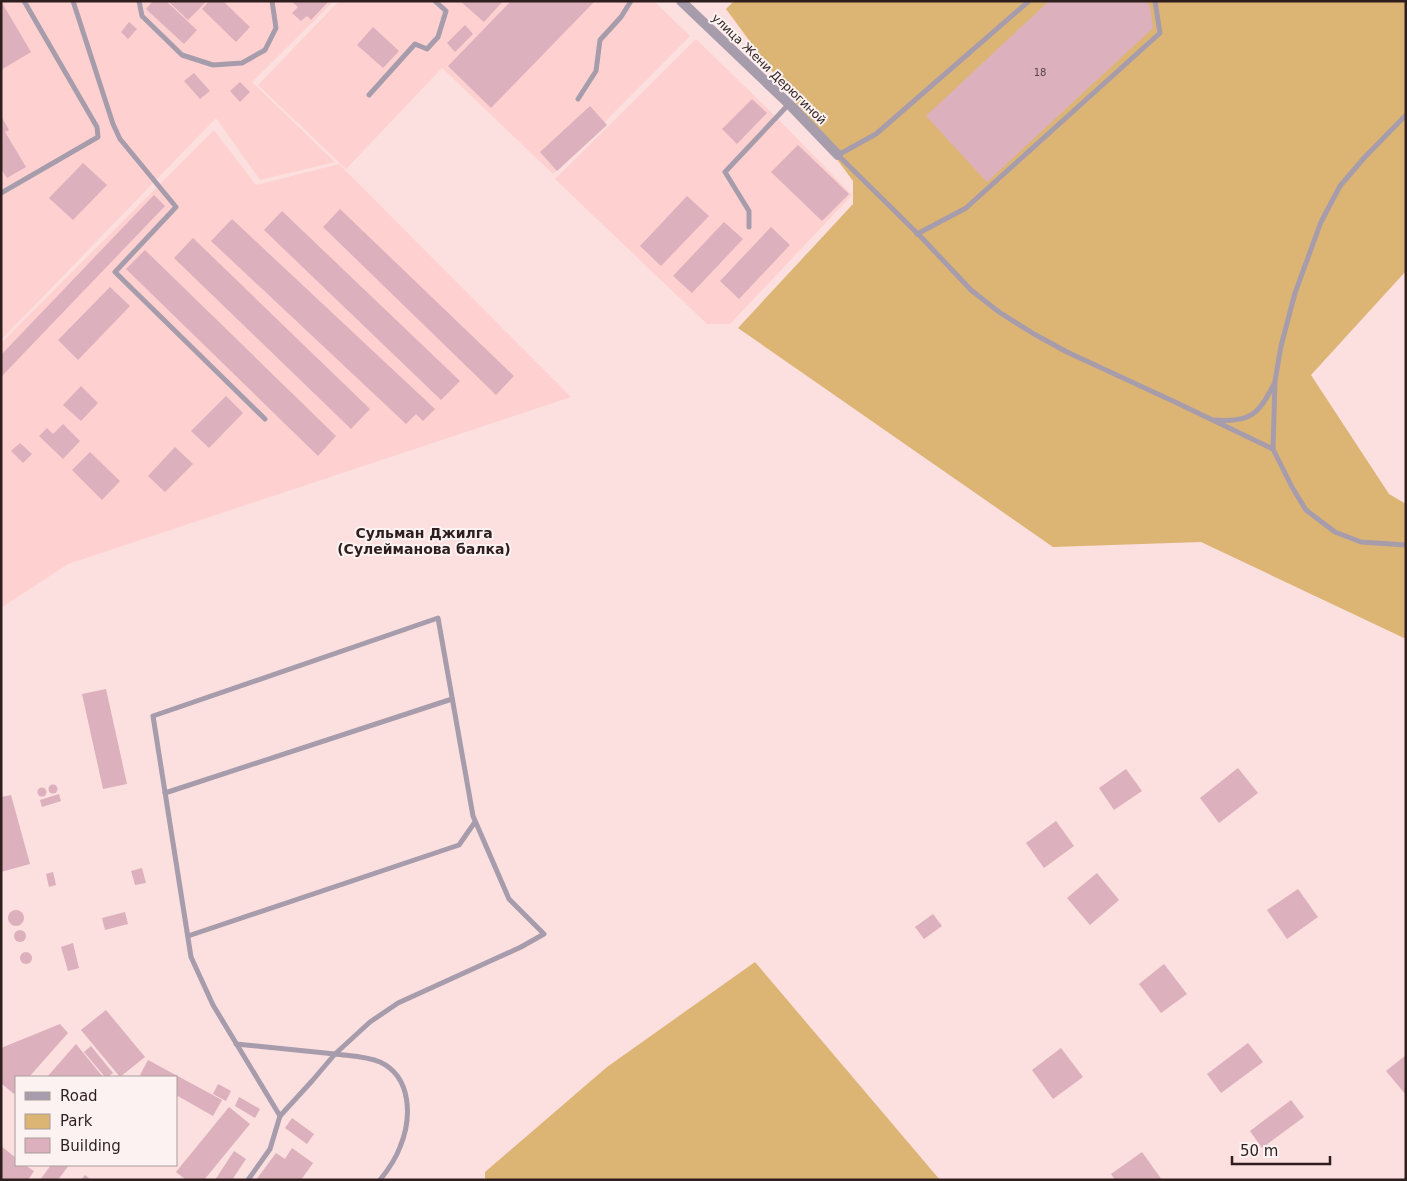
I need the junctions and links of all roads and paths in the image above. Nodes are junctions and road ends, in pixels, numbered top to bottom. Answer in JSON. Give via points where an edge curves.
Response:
{"nodes":[{"id":1,"x":24,"y":1,"type":"edge"},
{"id":2,"x":73,"y":1,"type":"edge"},
{"id":3,"x":139,"y":1,"type":"edge"},
{"id":4,"x":272,"y":1,"type":"edge"},
{"id":5,"x":435,"y":1,"type":"edge"},
{"id":6,"x":631,"y":1,"type":"edge"},
{"id":7,"x":681,"y":1,"type":"edge"},
{"id":8,"x":1029,"y":1,"type":"edge"},
{"id":9,"x":1155,"y":1,"type":"edge"},
{"id":10,"x":369,"y":95,"type":"dead end"},
{"id":11,"x":578,"y":99,"type":"dead end"},
{"id":12,"x":789,"y":104,"type":"junction"},
{"id":13,"x":1406,"y":115,"type":"edge"},
{"id":14,"x":838,"y":155,"type":"junction"},
{"id":15,"x":1,"y":193,"type":"edge"},
{"id":16,"x":748,"y":227,"type":"dead end"},
{"id":17,"x":918,"y":234,"type":"junction"},
{"id":18,"x":1275,"y":381,"type":"junction"},
{"id":19,"x":265,"y":419,"type":"dead end"},
{"id":20,"x":1211,"y":419,"type":"junction"},
{"id":21,"x":1273,"y":449,"type":"junction"},
{"id":22,"x":1406,"y":545,"type":"edge"},
{"id":23,"x":452,"y":699,"type":"junction"},
{"id":24,"x":165,"y":793,"type":"junction"},
{"id":25,"x":475,"y":822,"type":"junction"},
{"id":26,"x":188,"y":936,"type":"junction"},
{"id":27,"x":236,"y":1044,"type":"junction"},
{"id":28,"x":335,"y":1054,"type":"junction"},
{"id":29,"x":280,"y":1116,"type":"junction"},
{"id":30,"x":248,"y":1180,"type":"edge"},
{"id":31,"x":380,"y":1180,"type":"edge"}],
"edges":[{"from":1,"to":15,"type":"lane","via":[[97,127],[98,137]]},
{"from":2,"to":19,"type":"lane","via":[[120,139],[176,207],[115,272]]},
{"from":3,"to":4,"type":"lane","via":[[142,16],[182,55],[213,66],[242,63],[265,50],[276,28]]},
{"from":5,"to":10,"type":"lane","via":[[446,11],[438,37],[427,49],[415,44]]},
{"from":6,"to":11,"type":"lane","via":[[600,40],[596,71]]},
{"from":7,"to":12,"type":"street","name":"улица Жени Дерюгиной"},
{"from":8,"to":14,"type":"lane","via":[[876,134]]},
{"from":9,"to":17,"type":"lane","via":[[1160,33],[966,208]]},
{"from":12,"to":14,"type":"street","name":"улица Жени Дерюгиной"},
{"from":12,"to":16,"type":"lane","via":[[725,172],[749,211]]},
{"from":13,"to":18,"type":"lane","via":[[1340,186],[1321,222],[1295,293]]},
{"from":14,"to":17,"type":"lane"},
{"from":17,"to":20,"type":"lane","via":[[971,290],[1006,317],[1067,352]]},
{"from":18,"to":20,"type":"lane","via":[[1264,403],[1250,416],[1232,421]]},
{"from":18,"to":21,"type":"lane"},
{"from":20,"to":21,"type":"lane"},
{"from":21,"to":22,"type":"lane","via":[[1306,510],[1335,532],[1361,542]]},
{"from":23,"to":24,"type":"lane"},
{"from":23,"to":24,"type":"lane","via":[[438,618],[153,716]]},
{"from":23,"to":25,"type":"lane"},
{"from":24,"to":26,"type":"lane"},
{"from":25,"to":26,"type":"lane","via":[[459,844]]},
{"from":25,"to":28,"type":"lane","via":[[509,899],[544,934],[521,948],[398,1003],[370,1022]]},
{"from":26,"to":27,"type":"lane","via":[[191,957],[212,1006]]},
{"from":27,"to":28,"type":"lane"},
{"from":27,"to":29,"type":"lane"},
{"from":28,"to":29,"type":"lane"},
{"from":28,"to":31,"type":"lane","via":[[381,1062],[400,1080],[406,1095],[408,1110],[400,1147]]},
{"from":29,"to":30,"type":"lane","via":[[270,1149]]}]}
